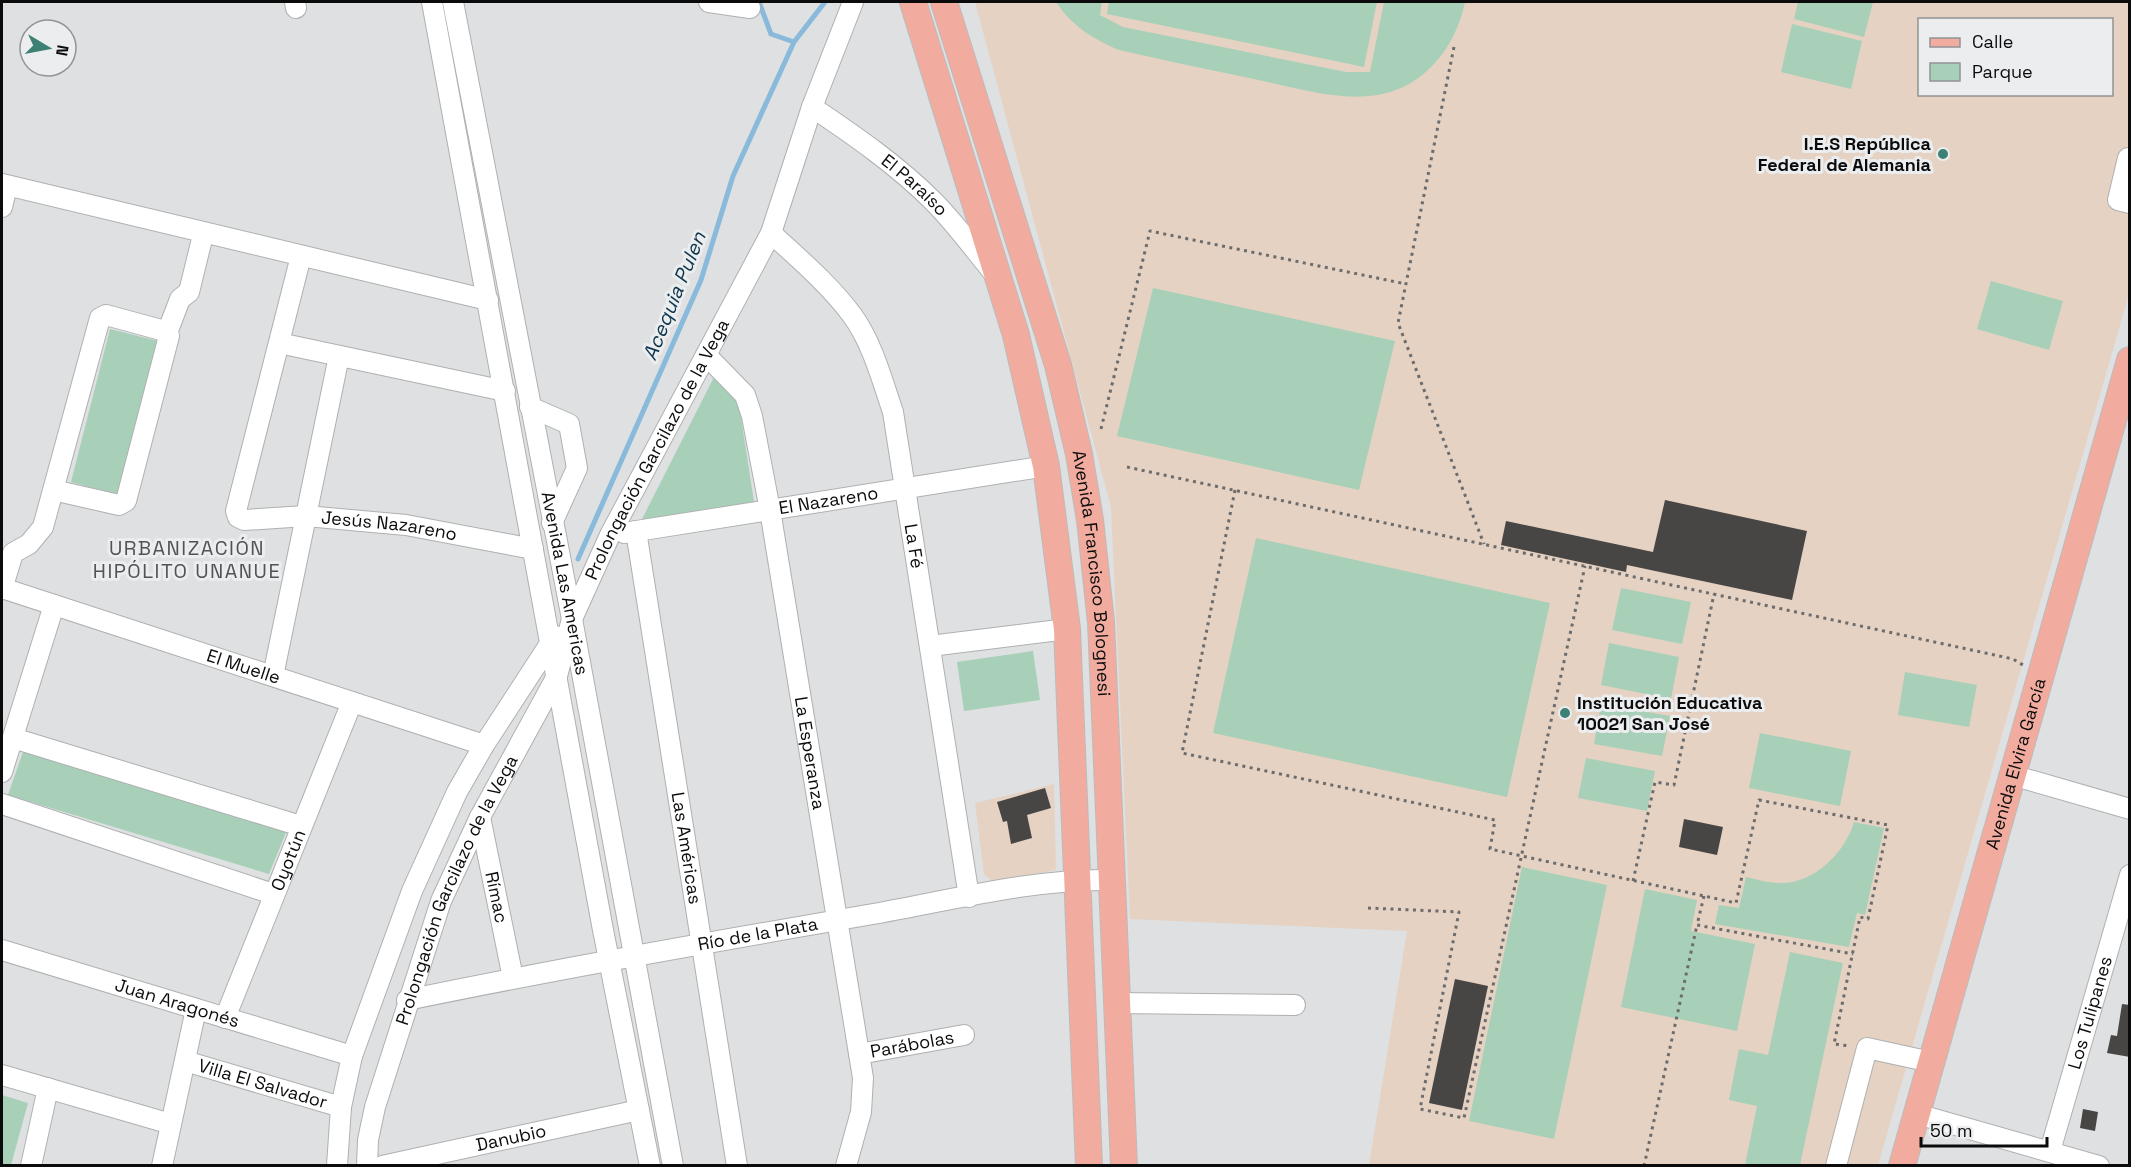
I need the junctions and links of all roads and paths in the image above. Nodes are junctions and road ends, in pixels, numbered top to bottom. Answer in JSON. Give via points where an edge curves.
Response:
{"nodes":[{"id":1,"x":432,"y":2,"type":"edge"},
{"id":2,"x":453,"y":2,"type":"edge"},
{"id":3,"x":709,"y":2,"type":"edge"},
{"id":4,"x":853,"y":2,"type":"edge"},
{"id":5,"x":913,"y":2,"type":"edge"},
{"id":6,"x":944,"y":2,"type":"edge"},
{"id":7,"x":750,"y":9,"type":"dead end"},
{"id":8,"x":1454,"y":47,"type":"dead end"},
{"id":9,"x":812,"y":107,"type":"junction"},
{"id":10,"x":2128,"y":158,"type":"edge"},
{"id":11,"x":4,"y":185,"type":"edge"},
{"id":12,"x":2130,"y":203,"type":"edge"},
{"id":13,"x":2,"y":207,"type":"edge"},
{"id":14,"x":771,"y":233,"type":"junction"},
{"id":15,"x":201,"y":243,"type":"dead end"},
{"id":16,"x":301,"y":256,"type":"junction"},
{"id":17,"x":999,"y":280,"type":"junction"},
{"id":18,"x":1406,"y":284,"type":"junction"},
{"id":19,"x":488,"y":300,"type":"junction"},
{"id":20,"x":167,"y":333,"type":"junction"},
{"id":21,"x":279,"y":343,"type":"junction"},
{"id":22,"x":706,"y":355,"type":"junction"},
{"id":23,"x":339,"y":356,"type":"junction"},
{"id":24,"x":2130,"y":360,"type":"edge"},
{"id":25,"x":505,"y":392,"type":"junction"},
{"id":26,"x":530,"y":407,"type":"junction"},
{"id":27,"x":1101,"y":429,"type":"dead end"},
{"id":28,"x":1046,"y":466,"type":"junction"},
{"id":29,"x":1127,"y":467,"type":"dead end"},
{"id":30,"x":905,"y":488,"type":"junction"},
{"id":31,"x":53,"y":490,"type":"junction"},
{"id":32,"x":1235,"y":490,"type":"junction"},
{"id":33,"x":770,"y":510,"type":"junction"},
{"id":34,"x":306,"y":516,"type":"junction"},
{"id":35,"x":552,"y":523,"type":"junction"},
{"id":36,"x":636,"y":531,"type":"junction"},
{"id":37,"x":610,"y":536,"type":"junction"},
{"id":38,"x":1484,"y":544,"type":"junction"},
{"id":39,"x":533,"y":549,"type":"junction"},
{"id":40,"x":1585,"y":566,"type":"junction"},
{"id":41,"x":2,"y":589,"type":"edge"},
{"id":42,"x":1714,"y":594,"type":"junction"},
{"id":43,"x":54,"y":605,"type":"junction"},
{"id":44,"x":572,"y":619,"type":"junction"},
{"id":45,"x":1067,"y":628,"type":"junction"},
{"id":46,"x":550,"y":640,"type":"junction"},
{"id":47,"x":930,"y":646,"type":"junction"},
{"id":48,"x":2013,"y":659,"type":"dead end"},
{"id":49,"x":273,"y":676,"type":"junction"},
{"id":50,"x":557,"y":676,"type":"junction"},
{"id":51,"x":352,"y":702,"type":"junction"},
{"id":52,"x":13,"y":738,"type":"junction"},
{"id":53,"x":484,"y":745,"type":"junction"},
{"id":54,"x":2,"y":772,"type":"edge"},
{"id":55,"x":2012,"y":776,"type":"junction"},
{"id":56,"x":2,"y":804,"type":"edge"},
{"id":57,"x":2130,"y":808,"type":"edge"},
{"id":58,"x":480,"y":817,"type":"junction"},
{"id":59,"x":301,"y":826,"type":"junction"},
{"id":60,"x":1520,"y":856,"type":"junction"},
{"id":61,"x":2130,"y":875,"type":"edge"},
{"id":62,"x":1077,"y":879,"type":"junction"},
{"id":63,"x":1111,"y":880,"type":"junction"},
{"id":64,"x":1633,"y":881,"type":"junction"},
{"id":65,"x":273,"y":894,"type":"junction"},
{"id":66,"x":1704,"y":896,"type":"junction"},
{"id":67,"x":969,"y":897,"type":"junction"},
{"id":68,"x":1368,"y":908,"type":"dead end"},
{"id":69,"x":837,"y":920,"type":"junction"},
{"id":70,"x":1697,"y":925,"type":"junction"},
{"id":71,"x":702,"y":943,"type":"junction"},
{"id":72,"x":2,"y":950,"type":"edge"},
{"id":73,"x":1853,"y":954,"type":"junction"},
{"id":74,"x":634,"y":955,"type":"junction"},
{"id":75,"x":608,"y":959,"type":"junction"},
{"id":76,"x":513,"y":978,"type":"junction"},
{"id":77,"x":407,"y":1000,"type":"junction"},
{"id":78,"x":1117,"y":1003,"type":"junction"},
{"id":79,"x":1295,"y":1005,"type":"dead end"},
{"id":80,"x":196,"y":1009,"type":"junction"},
{"id":81,"x":225,"y":1018,"type":"junction"},
{"id":82,"x":964,"y":1035,"type":"dead end"},
{"id":83,"x":1867,"y":1048,"type":"junction"},
{"id":84,"x":859,"y":1054,"type":"junction"},
{"id":85,"x":352,"y":1056,"type":"junction"},
{"id":86,"x":185,"y":1061,"type":"junction"},
{"id":87,"x":1931,"y":1062,"type":"junction"},
{"id":88,"x":2,"y":1075,"type":"edge"},
{"id":89,"x":48,"y":1088,"type":"junction"},
{"id":90,"x":340,"y":1107,"type":"junction"},
{"id":91,"x":639,"y":1110,"type":"junction"},
{"id":92,"x":1917,"y":1114,"type":"junction"},
{"id":93,"x":171,"y":1124,"type":"junction"},
{"id":94,"x":2050,"y":1151,"type":"junction"},
{"id":95,"x":31,"y":1166,"type":"edge"},
{"id":96,"x":162,"y":1166,"type":"edge"},
{"id":97,"x":337,"y":1166,"type":"edge"},
{"id":98,"x":367,"y":1166,"type":"edge"},
{"id":99,"x":382,"y":1166,"type":"edge"},
{"id":100,"x":650,"y":1166,"type":"edge"},
{"id":101,"x":673,"y":1166,"type":"edge"},
{"id":102,"x":737,"y":1166,"type":"edge"},
{"id":103,"x":846,"y":1166,"type":"edge"},
{"id":104,"x":1089,"y":1166,"type":"edge"},
{"id":105,"x":1124,"y":1166,"type":"edge"},
{"id":106,"x":1644,"y":1166,"type":"edge"},
{"id":107,"x":1836,"y":1166,"type":"edge"},
{"id":108,"x":1902,"y":1166,"type":"edge"},
{"id":109,"x":2099,"y":1166,"type":"edge"}],
"edges":[{"from":1,"to":19,"type":"street","name":"Avenida Las Americas"},
{"from":2,"to":26,"type":"street","name":"Avenida Las Americas"},
{"from":3,"to":7,"type":"street"},
{"from":4,"to":9,"type":"street","name":"Prolongación Garcilazo de la Vega"},
{"from":5,"to":17,"type":"main road","name":"Avenida Francisco Bolognesi"},
{"from":6,"to":63,"type":"main road","name":"Avenida Francisco Bolognesi","via":[[1058,365],[1079,454],[1101,622]]},
{"from":8,"to":18,"type":"path"},
{"from":9,"to":14,"type":"street","name":"Prolongación Garcilazo de la Vega"},
{"from":9,"to":17,"type":"street","name":"El Paraíso","via":[[905,175],[934,202]]},
{"from":10,"to":12,"type":"street","via":[[2118,200]]},
{"from":11,"to":13,"type":"street"},
{"from":11,"to":16,"type":"street"},
{"from":14,"to":22,"type":"street","name":"Prolongación Garcilazo de la Vega"},
{"from":14,"to":30,"type":"street","name":"La Fé","via":[[853,316],[893,412]]},
{"from":15,"to":20,"type":"street","via":[[189,292],[180,299]]},
{"from":16,"to":19,"type":"street"},
{"from":16,"to":21,"type":"street"},
{"from":17,"to":28,"type":"main road","name":"Avenida Francisco Bolognesi","via":[[1016,335]]},
{"from":18,"to":27,"type":"path","via":[[1150,231]]},
{"from":18,"to":38,"type":"path","via":[[1398,323]]},
{"from":19,"to":25,"type":"street","name":"Avenida Las Americas"},
{"from":20,"to":31,"type":"street","via":[[106,315],[100,318]]},
{"from":20,"to":31,"type":"street","via":[[126,501],[119,505]]},
{"from":21,"to":23,"type":"street"},
{"from":21,"to":34,"type":"street","name":"Jesús Nazareno","via":[[236,511],[244,520]]},
{"from":22,"to":33,"type":"street","name":"La Esperanza","via":[[745,395]]},
{"from":22,"to":37,"type":"street","name":"Prolongación Garcilazo de la Vega"},
{"from":23,"to":25,"type":"street"},
{"from":23,"to":34,"type":"street"},
{"from":24,"to":55,"type":"main road","name":"Avenida Elvira García"},
{"from":25,"to":39,"type":"street","name":"Avenida Las Americas"},
{"from":26,"to":35,"type":"street","name":"Avenida Las Americas"},
{"from":26,"to":35,"type":"street","via":[[569,424],[577,468]]},
{"from":28,"to":30,"type":"street","name":"El Nazareno"},
{"from":28,"to":45,"type":"main road","name":"Avenida Francisco Bolognesi"},
{"from":29,"to":32,"type":"path"},
{"from":30,"to":33,"type":"street","name":"El Nazareno"},
{"from":30,"to":47,"type":"street","name":"La Fé"},
{"from":31,"to":41,"type":"street","via":[[43,527],[29,544],[13,552]]},
{"from":32,"to":38,"type":"path"},
{"from":32,"to":60,"type":"path","via":[[1182,753],[1495,820],[1490,849]]},
{"from":33,"to":36,"type":"street","name":"El Nazareno"},
{"from":33,"to":69,"type":"street","name":"La Esperanza"},
{"from":34,"to":39,"type":"street","name":"Jesús Nazareno","via":[[406,525]]},
{"from":34,"to":49,"type":"street"},
{"from":35,"to":44,"type":"street","name":"Avenida Las Americas"},
{"from":36,"to":37,"type":"street","name":"El Nazareno"},
{"from":36,"to":71,"type":"street","name":"Las Américas"},
{"from":37,"to":44,"type":"street","name":"Prolongación Garcilazo de la Vega"},
{"from":38,"to":40,"type":"path"},
{"from":39,"to":46,"type":"street","name":"Avenida Las Americas"},
{"from":40,"to":42,"type":"path"},
{"from":40,"to":60,"type":"path"},
{"from":41,"to":43,"type":"street","name":"El Muelle"},
{"from":42,"to":48,"type":"path"},
{"from":42,"to":64,"type":"path","via":[[1674,785],[1655,782]]},
{"from":43,"to":49,"type":"street","name":"El Muelle"},
{"from":43,"to":52,"type":"street"},
{"from":44,"to":46,"type":"street"},
{"from":44,"to":50,"type":"street","name":"Prolongación Garcilazo de la Vega"},
{"from":44,"to":74,"type":"street","name":"Avenida Las Americas"},
{"from":45,"to":47,"type":"street"},
{"from":45,"to":62,"type":"main road","name":"Avenida Francisco Bolognesi"},
{"from":46,"to":50,"type":"street","name":"Avenida Las Americas"},
{"from":46,"to":53,"type":"street"},
{"from":47,"to":67,"type":"street","name":"La Fé"},
{"from":49,"to":51,"type":"street","name":"El Muelle"},
{"from":50,"to":58,"type":"street","name":"Prolongación Garcilazo de la Vega"},
{"from":50,"to":75,"type":"street","name":"Avenida Las Americas"},
{"from":51,"to":53,"type":"street","name":"El Muelle"},
{"from":51,"to":59,"type":"street","name":"Oyotún"},
{"from":52,"to":54,"type":"street"},
{"from":52,"to":59,"type":"street"},
{"from":53,"to":85,"type":"street","via":[[457,792],[412,891]]},
{"from":55,"to":57,"type":"street"},
{"from":55,"to":87,"type":"main road","name":"Avenida Elvira García"},
{"from":56,"to":65,"type":"street"},
{"from":58,"to":76,"type":"street","name":"Rímac"},
{"from":58,"to":77,"type":"street","name":"Prolongación Garcilazo de la Vega","via":[[441,901]]},
{"from":59,"to":65,"type":"street","name":"Oyotún"},
{"from":60,"to":64,"type":"path"},
{"from":60,"to":68,"type":"path","via":[[1464,1118],[1420,1109],[1459,912]]},
{"from":61,"to":94,"type":"street","name":"Los Tulipanes"},
{"from":62,"to":63,"type":"street","name":"Río de la Plata"},
{"from":62,"to":67,"type":"street","name":"Río de la Plata"},
{"from":62,"to":104,"type":"main road","name":"Avenida Francisco Bolognesi"},
{"from":63,"to":78,"type":"main road","name":"Avenida Francisco Bolognesi"},
{"from":64,"to":66,"type":"path"},
{"from":65,"to":81,"type":"street","name":"Oyotún"},
{"from":66,"to":70,"type":"path"},
{"from":66,"to":73,"type":"path","via":[[1736,903],[1760,800],[1888,825],[1868,919],[1860,917]]},
{"from":67,"to":69,"type":"street","name":"Río de la Plata"},
{"from":69,"to":71,"type":"street","name":"Río de la Plata"},
{"from":69,"to":84,"type":"street","name":"La Esperanza"},
{"from":70,"to":73,"type":"path"},
{"from":70,"to":106,"type":"path"},
{"from":71,"to":74,"type":"street","name":"Río de la Plata"},
{"from":71,"to":102,"type":"street","name":"Las Américas"},
{"from":72,"to":80,"type":"street","name":"Juan Aragonés"},
{"from":73,"to":83,"type":"path","via":[[1834,1044]]},
{"from":74,"to":75,"type":"street","name":"Río de la Plata"},
{"from":74,"to":101,"type":"street","name":"Avenida Las Americas"},
{"from":75,"to":76,"type":"street","name":"Río de la Plata"},
{"from":75,"to":91,"type":"street","name":"Avenida Las Americas"},
{"from":76,"to":77,"type":"street","name":"Río de la Plata"},
{"from":77,"to":98,"type":"street","name":"Prolongación Garcilazo de la Vega","via":[[375,1107]]},
{"from":78,"to":79,"type":"street"},
{"from":78,"to":105,"type":"main road","name":"Avenida Francisco Bolognesi"},
{"from":80,"to":81,"type":"street","name":"Juan Aragonés"},
{"from":80,"to":86,"type":"street"},
{"from":81,"to":85,"type":"street","name":"Juan Aragonés"},
{"from":82,"to":84,"type":"street","name":"Parábolas"},
{"from":83,"to":87,"type":"street"},
{"from":83,"to":107,"type":"street"},
{"from":84,"to":103,"type":"street","name":"La Esperanza","via":[[863,1078],[861,1112]]},
{"from":85,"to":90,"type":"street"},
{"from":86,"to":90,"type":"street","name":"Villa El Salvador"},
{"from":86,"to":93,"type":"street"},
{"from":87,"to":92,"type":"main road","name":"Avenida Elvira García"},
{"from":88,"to":89,"type":"street"},
{"from":89,"to":93,"type":"street"},
{"from":89,"to":95,"type":"street"},
{"from":90,"to":97,"type":"street"},
{"from":91,"to":99,"type":"street","name":"Danubio"},
{"from":91,"to":100,"type":"street","name":"Avenida Las Americas"},
{"from":92,"to":94,"type":"street"},
{"from":92,"to":108,"type":"main road","name":"Avenida Elvira García"},
{"from":93,"to":96,"type":"street"},
{"from":94,"to":109,"type":"street"}]}
